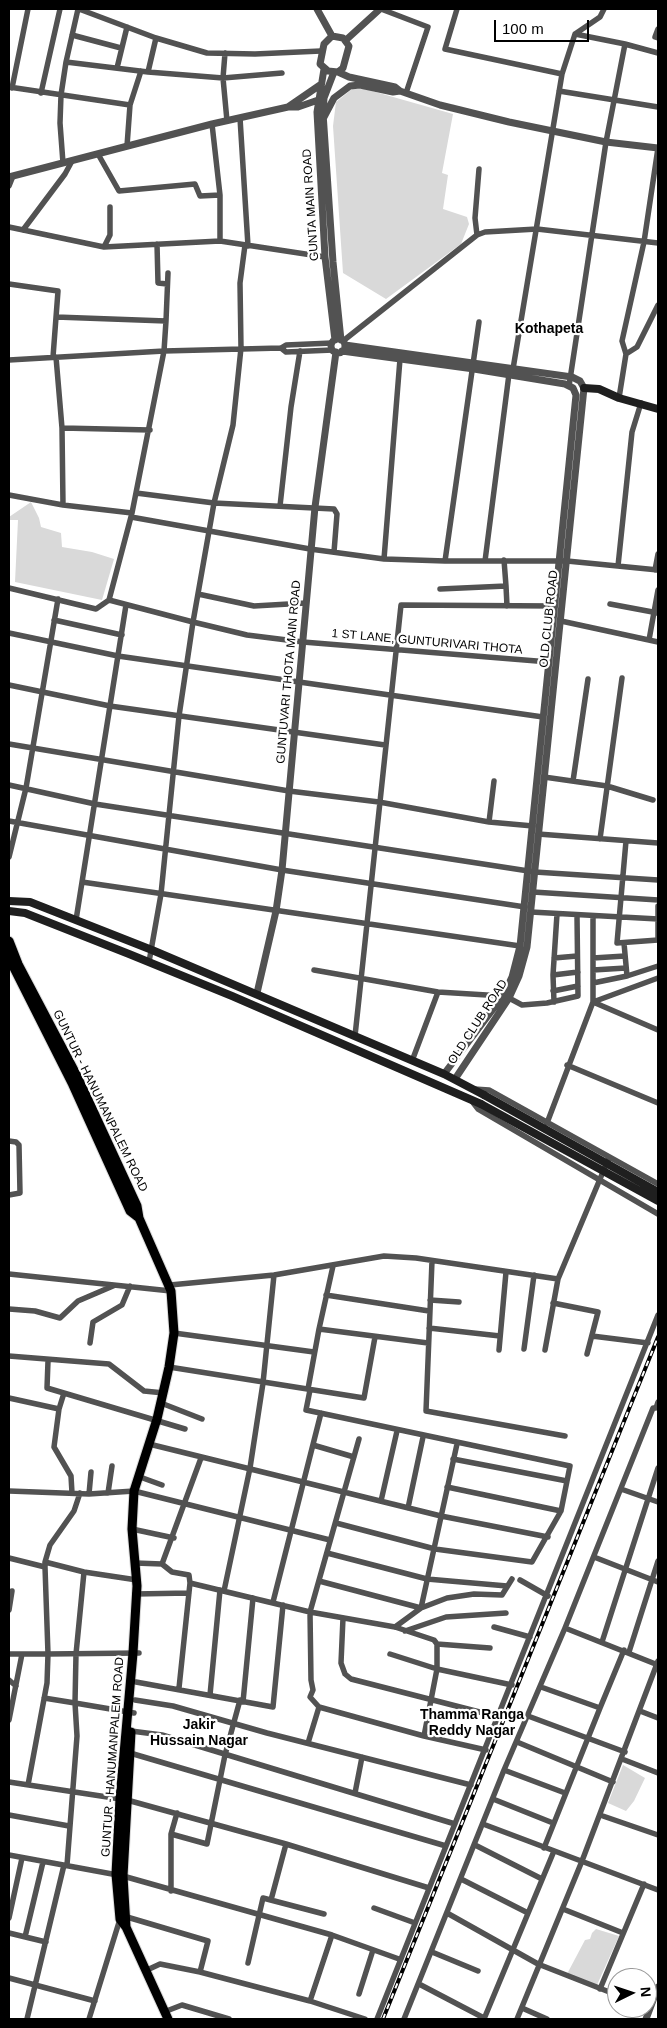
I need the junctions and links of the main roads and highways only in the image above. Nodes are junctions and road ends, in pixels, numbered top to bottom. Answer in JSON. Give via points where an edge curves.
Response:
{"nodes":[{"id":1,"x":584,"y":388,"type":"road end"},
{"id":2,"x":658,"y":409,"type":"edge"},
{"id":3,"x":9,"y":901,"type":"edge"},
{"id":4,"x":9,"y":911,"type":"edge"},
{"id":5,"x":9,"y":941,"type":"edge"},
{"id":6,"x":9,"y":958,"type":"edge"},
{"id":7,"x":658,"y":1192,"type":"edge"},
{"id":8,"x":658,"y":1201,"type":"edge"},
{"id":9,"x":139,"y":1218,"type":"junction"},
{"id":10,"x":136,"y":1653,"type":"junction"},
{"id":11,"x":131,"y":1712,"type":"junction"},
{"id":12,"x":123,"y":1800,"type":"junction"},
{"id":13,"x":166,"y":2016,"type":"edge"}],
"edges":[{"from":1,"to":2,"type":"main road","via":[[599,389]]},
{"from":3,"to":7,"type":"main road","bridge":true,"via":[[30,902],[152,950],[444,1074]]},
{"from":4,"to":8,"type":"main road","bridge":true,"via":[[25,913],[149,962],[470,1098]]},
{"from":5,"to":9,"type":"main road","name":"GUNTUR - HANUMANPALEM ROAD","via":[[76,1074]]},
{"from":6,"to":9,"type":"main road","name":"GUNTUR - HANUMANPALEM ROAD","via":[[72,1083],[130,1211]]},
{"from":9,"to":10,"type":"main road","name":"GUNTUR - HANUMANPALEM ROAD","via":[[171,1288],[174,1333],[164,1393],[134,1491],[132,1529],[138,1589]]},
{"from":10,"to":11,"type":"main road","name":"GUNTUR - HANUMANPALEM ROAD"},
{"from":10,"to":11,"type":"main road","name":"GUNTUR - HANUMANPALEM ROAD","via":[[135,1700]]},
{"from":11,"to":12,"type":"main road","name":"GUNTUR - HANUMANPALEM ROAD"},
{"from":11,"to":12,"type":"main road","name":"GUNTUR - HANUMANPALEM ROAD","via":[[130,1753]]},
{"from":12,"to":13,"type":"main road","name":"GUNTUR - HANUMANPALEM ROAD","via":[[120,1875],[123,1918]]}]}
